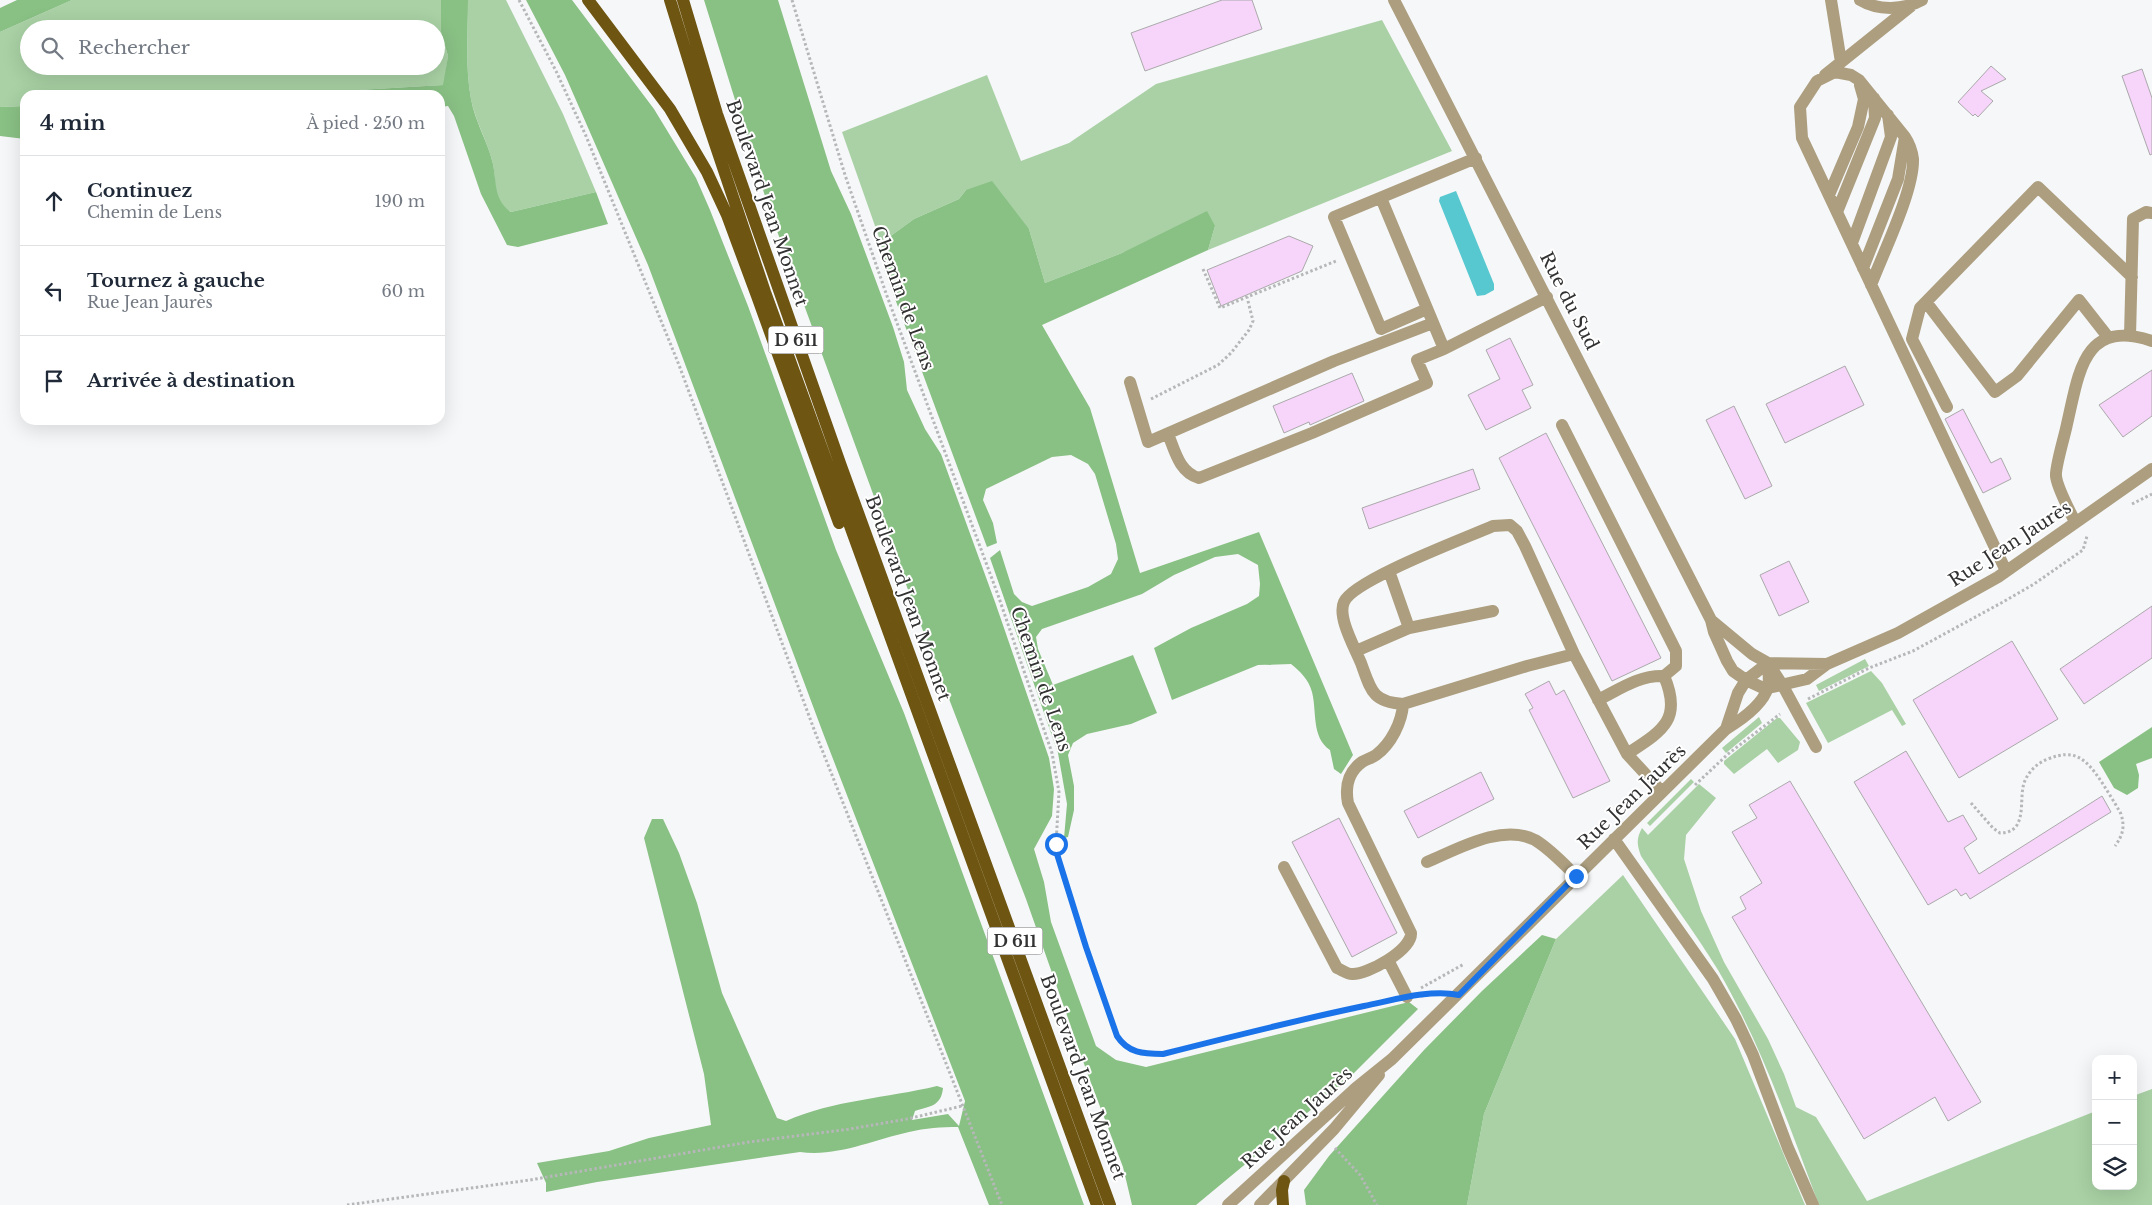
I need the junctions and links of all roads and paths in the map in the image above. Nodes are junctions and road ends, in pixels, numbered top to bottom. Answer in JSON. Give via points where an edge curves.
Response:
{"nodes":[{"id":1,"x":519,"y":0,"type":"edge"},
{"id":2,"x":588,"y":0,"type":"edge"},
{"id":3,"x":670,"y":0,"type":"edge"},
{"id":4,"x":683,"y":0,"type":"edge"},
{"id":5,"x":792,"y":0,"type":"edge"},
{"id":6,"x":1394,"y":0,"type":"edge"},
{"id":7,"x":1831,"y":0,"type":"edge"},
{"id":8,"x":1860,"y":0,"type":"edge"},
{"id":9,"x":1916,"y":3,"type":"edge"},
{"id":10,"x":1841,"y":62,"type":"junction"},
{"id":11,"x":1859,"y":80,"type":"junction"},
{"id":12,"x":1817,"y":81,"type":"junction"},
{"id":13,"x":1874,"y":98,"type":"junction"},
{"id":14,"x":1888,"y":115,"type":"junction"},
{"id":15,"x":1905,"y":137,"type":"junction"},
{"id":16,"x":1476,"y":158,"type":"junction"},
{"id":17,"x":1829,"y":194,"type":"junction"},
{"id":18,"x":1381,"y":198,"type":"junction"},
{"id":19,"x":1837,"y":212,"type":"junction"},
{"id":20,"x":2152,"y":213,"type":"edge"},
{"id":21,"x":1852,"y":243,"type":"junction"},
{"id":22,"x":1350,"y":255,"type":"junction"},
{"id":23,"x":1203,"y":268,"type":"dead end"},
{"id":24,"x":1863,"y":268,"type":"junction"},
{"id":25,"x":2132,"y":277,"type":"junction"},
{"id":26,"x":1871,"y":285,"type":"junction"},
{"id":27,"x":1247,"y":297,"type":"junction"},
{"id":28,"x":1547,"y":297,"type":"junction"},
{"id":29,"x":1926,"y":302,"type":"junction"},
{"id":30,"x":1428,"y":309,"type":"junction"},
{"id":31,"x":1433,"y":323,"type":"junction"},
{"id":32,"x":2130,"y":336,"type":"junction"},
{"id":33,"x":2108,"y":337,"type":"junction"},
{"id":34,"x":2152,"y":341,"type":"edge"},
{"id":35,"x":1444,"y":349,"type":"junction"},
{"id":36,"x":1130,"y":382,"type":"dead end"},
{"id":37,"x":1137,"y":405,"type":"junction"},
{"id":38,"x":1947,"y":407,"type":"dead end"},
{"id":39,"x":1562,"y":425,"type":"dead end"},
{"id":40,"x":1168,"y":434,"type":"junction"},
{"id":41,"x":2152,"y":469,"type":"edge"},
{"id":42,"x":2152,"y":494,"type":"edge"},
{"id":43,"x":2126,"y":506,"type":"dead end"},
{"id":44,"x":2075,"y":522,"type":"junction"},
{"id":45,"x":2093,"y":531,"type":"dead end"},
{"id":46,"x":1389,"y":571,"type":"junction"},
{"id":47,"x":2006,"y":571,"type":"junction"},
{"id":48,"x":1493,"y":611,"type":"dead end"},
{"id":49,"x":1712,"y":620,"type":"junction"},
{"id":50,"x":1410,"y":628,"type":"junction"},
{"id":51,"x":1356,"y":651,"type":"junction"},
{"id":52,"x":1574,"y":654,"type":"junction"},
{"id":53,"x":1768,"y":663,"type":"junction"},
{"id":54,"x":1827,"y":664,"type":"junction"},
{"id":55,"x":1733,"y":671,"type":"junction"},
{"id":56,"x":1664,"y":676,"type":"junction"},
{"id":57,"x":1746,"y":680,"type":"junction"},
{"id":58,"x":905,"y":681,"type":"junction"},
{"id":59,"x":1783,"y":686,"type":"junction"},
{"id":60,"x":1768,"y":688,"type":"junction"},
{"id":61,"x":1738,"y":693,"type":"junction"},
{"id":62,"x":1598,"y":700,"type":"junction"},
{"id":63,"x":1403,"y":704,"type":"junction"},
{"id":64,"x":1793,"y":706,"type":"junction"},
{"id":65,"x":1726,"y":729,"type":"junction"},
{"id":66,"x":1816,"y":747,"type":"dead end"},
{"id":67,"x":1627,"y":754,"type":"junction"},
{"id":68,"x":1689,"y":790,"type":"dead end"},
{"id":69,"x":1662,"y":792,"type":"junction"},
{"id":70,"x":1970,"y":802,"type":"dead end"},
{"id":71,"x":1614,"y":839,"type":"junction"},
{"id":72,"x":2114,"y":846,"type":"dead end"},
{"id":73,"x":1427,"y":862,"type":"dead end"},
{"id":74,"x":1284,"y":867,"type":"dead end"},
{"id":75,"x":1576,"y":876,"type":"junction"},
{"id":76,"x":1470,"y":958,"type":"dead end"},
{"id":77,"x":1388,"y":960,"type":"junction"},
{"id":78,"x":1422,"y":988,"type":"dead end"},
{"id":79,"x":1459,"y":995,"type":"junction"},
{"id":80,"x":1407,"y":997,"type":"junction"},
{"id":81,"x":1392,"y":1059,"type":"junction"},
{"id":82,"x":962,"y":1106,"type":"junction"},
{"id":83,"x":1324,"y":1140,"type":"junction"},
{"id":84,"x":1284,"y":1181,"type":"junction"},
{"id":85,"x":347,"y":1205,"type":"edge"},
{"id":86,"x":1002,"y":1205,"type":"edge"},
{"id":87,"x":1097,"y":1205,"type":"edge"},
{"id":88,"x":1110,"y":1205,"type":"edge"},
{"id":89,"x":1228,"y":1205,"type":"edge"},
{"id":90,"x":1260,"y":1205,"type":"edge"},
{"id":91,"x":1283,"y":1205,"type":"edge"},
{"id":92,"x":1377,"y":1205,"type":"edge"},
{"id":93,"x":1812,"y":1205,"type":"edge"}],
"edges":[{"from":1,"to":82,"type":"path","via":[[586,136],[679,365],[815,732]]},
{"from":2,"to":58,"type":"main road","via":[[670,109],[714,186],[848,548]]},
{"from":3,"to":58,"type":"main road","name":"Boulevard Jean Monnet","number":"D 611","via":[[730,189]]},
{"from":4,"to":88,"type":"main road","name":"Boulevard Jean Monnet","number":"D 611","via":[[720,123],[841,466]]},
{"from":5,"to":80,"type":"path","name":"Chemin de Lens","via":[[845,175],[995,586],[1052,753],[1059,792],[1057,854],[1120,1040],[1130,1050],[1163,1054]]},
{"from":6,"to":16,"type":"street","name":"Rue du Sud"},
{"from":7,"to":10,"type":"street"},
{"from":8,"to":9,"type":"street","via":[[1887,8]]},
{"from":9,"to":10,"type":"street"},
{"from":10,"to":12,"type":"street"},
{"from":11,"to":12,"type":"street","via":[[1852,75],[1835,72]]},
{"from":11,"to":13,"type":"street"},
{"from":11,"to":17,"type":"street","via":[[1864,99],[1858,127]]},
{"from":12,"to":17,"type":"street","via":[[1800,107],[1802,138]]},
{"from":13,"to":14,"type":"street"},
{"from":13,"to":19,"type":"street","via":[[1875,118]]},
{"from":14,"to":15,"type":"street"},
{"from":14,"to":21,"type":"street","via":[[1891,137]]},
{"from":15,"to":24,"type":"street","via":[[1898,179]]},
{"from":15,"to":26,"type":"street","via":[[1913,158],[1910,183]]},
{"from":16,"to":18,"type":"street"},
{"from":16,"to":28,"type":"street","name":"Rue du Sud"},
{"from":17,"to":19,"type":"street"},
{"from":18,"to":22,"type":"street","via":[[1334,217]]},
{"from":18,"to":30,"type":"street"},
{"from":19,"to":21,"type":"street"},
{"from":20,"to":25,"type":"street","via":[[2146,212],[2133,219]]},
{"from":21,"to":24,"type":"street"},
{"from":22,"to":27,"type":"path"},
{"from":22,"to":30,"type":"street","via":[[1381,329]]},
{"from":23,"to":27,"type":"path","via":[[1220,308]]},
{"from":24,"to":26,"type":"street"},
{"from":25,"to":29,"type":"street","via":[[2038,187]]},
{"from":25,"to":32,"type":"street"},
{"from":26,"to":47,"type":"street"},
{"from":27,"to":37,"type":"path","via":[[1253,321],[1218,365]]},
{"from":28,"to":35,"type":"street"},
{"from":28,"to":49,"type":"street","name":"Rue du Sud"},
{"from":29,"to":33,"type":"street","via":[[1994,392],[2018,376],[2079,300]]},
{"from":29,"to":38,"type":"street","via":[[1920,308],[1912,339]]},
{"from":30,"to":31,"type":"street"},
{"from":31,"to":35,"type":"street"},
{"from":31,"to":40,"type":"street","via":[[1334,361]]},
{"from":32,"to":33,"type":"street"},
{"from":32,"to":34,"type":"street"},
{"from":33,"to":44,"type":"street","via":[[2090,349],[2080,369],[2056,476]]},
{"from":35,"to":40,"type":"street","via":[[1417,360],[1427,383],[1199,478],[1189,475],[1181,466]]},
{"from":36,"to":37,"type":"street"},
{"from":37,"to":40,"type":"street","via":[[1148,442]]},
{"from":39,"to":56,"type":"street","via":[[1676,651],[1676,666]]},
{"from":41,"to":44,"type":"street","name":"Rue Jean Jaurès"},
{"from":42,"to":43,"type":"path"},
{"from":44,"to":47,"type":"street","name":"Rue Jean Jaurès"},
{"from":45,"to":64,"type":"path","via":[[2086,536],[2083,550],[2034,584],[1913,651]]},
{"from":46,"to":50,"type":"street"},
{"from":46,"to":51,"type":"street","via":[[1354,591],[1344,602],[1342,616]]},
{"from":46,"to":52,"type":"street","via":[[1493,526],[1510,525],[1525,546]]},
{"from":47,"to":54,"type":"street","name":"Rue Jean Jaurès","via":[[1898,633]]},
{"from":48,"to":50,"type":"street"},
{"from":49,"to":53,"type":"street","name":"Rue du Sud","via":[[1752,654]]},
{"from":49,"to":55,"type":"street","name":"Rue du Sud","via":[[1714,632]]},
{"from":50,"to":51,"type":"street"},
{"from":51,"to":63,"type":"street","via":[[1370,687],[1378,697],[1388,703]]},
{"from":52,"to":62,"type":"street"},
{"from":52,"to":63,"type":"street"},
{"from":53,"to":54,"type":"street","name":"Rue Jean Jaurès"},
{"from":53,"to":57,"type":"street","name":"Rue Jean Jaurès"},
{"from":53,"to":59,"type":"street"},
{"from":53,"to":60,"type":"street"},
{"from":54,"to":59,"type":"street","name":"Rue Jean Jaurès","via":[[1807,679]]},
{"from":55,"to":57,"type":"street","name":"Rue du Sud"},
{"from":55,"to":61,"type":"street"},
{"from":56,"to":62,"type":"street","via":[[1641,678]]},
{"from":56,"to":67,"type":"street","via":[[1672,696],[1672,709],[1656,734]]},
{"from":57,"to":60,"type":"street","name":"Rue du Sud"},
{"from":57,"to":61,"type":"street","name":"Rue Jean Jaurès"},
{"from":58,"to":87,"type":"main road","name":"Boulevard Jean Monnet","number":"D 611"},
{"from":59,"to":60,"type":"street","name":"Rue Jean Jaurès"},
{"from":59,"to":64,"type":"street"},
{"from":60,"to":65,"type":"street","name":"Rue Jean Jaurès","via":[[1745,716]]},
{"from":61,"to":65,"type":"street","name":"Rue Jean Jaurès"},
{"from":62,"to":67,"type":"street"},
{"from":63,"to":77,"type":"street","via":[[1397,729],[1378,754],[1362,762],[1353,772],[1346,792],[1348,803],[1411,934],[1408,945]]},
{"from":64,"to":66,"type":"street"},
{"from":64,"to":68,"type":"path","via":[[1728,754]]},
{"from":65,"to":69,"type":"street","name":"Rue Jean Jaurès"},
{"from":67,"to":69,"type":"street"},
{"from":69,"to":71,"type":"street","name":"Rue Jean Jaurès"},
{"from":70,"to":72,"type":"path","via":[[1993,828],[2000,833],[2008,832],[2019,818],[2024,784],[2030,771],[2058,755],[2075,756],[2090,766],[2122,814],[2124,831]]},
{"from":71,"to":75,"type":"street","name":"Rue Jean Jaurès"},
{"from":71,"to":93,"type":"street","via":[[1713,979],[1736,1019]]},
{"from":73,"to":75,"type":"street","via":[[1496,834],[1514,834],[1534,840]]},
{"from":74,"to":77,"type":"street","via":[[1337,968],[1350,975]]},
{"from":75,"to":79,"type":"street","name":"Rue Jean Jaurès"},
{"from":76,"to":78,"type":"path"},
{"from":77,"to":80,"type":"street"},
{"from":79,"to":80,"type":"path","name":"Chemin de Lens"},
{"from":79,"to":81,"type":"street","name":"Rue Jean Jaurès"},
{"from":81,"to":83,"type":"street","name":"Rue Jean Jaurès"},
{"from":81,"to":89,"type":"street","name":"Rue Jean Jaurès"},
{"from":82,"to":85,"type":"path","via":[[850,1130],[749,1142],[530,1180]]},
{"from":82,"to":86,"type":"path"},
{"from":83,"to":84,"type":"street","name":"Rue Jean Jaurès"},
{"from":83,"to":92,"type":"path","via":[[1360,1175]]},
{"from":84,"to":90,"type":"street","name":"Rue Jean Jaurès"},
{"from":84,"to":91,"type":"main road"}]}
